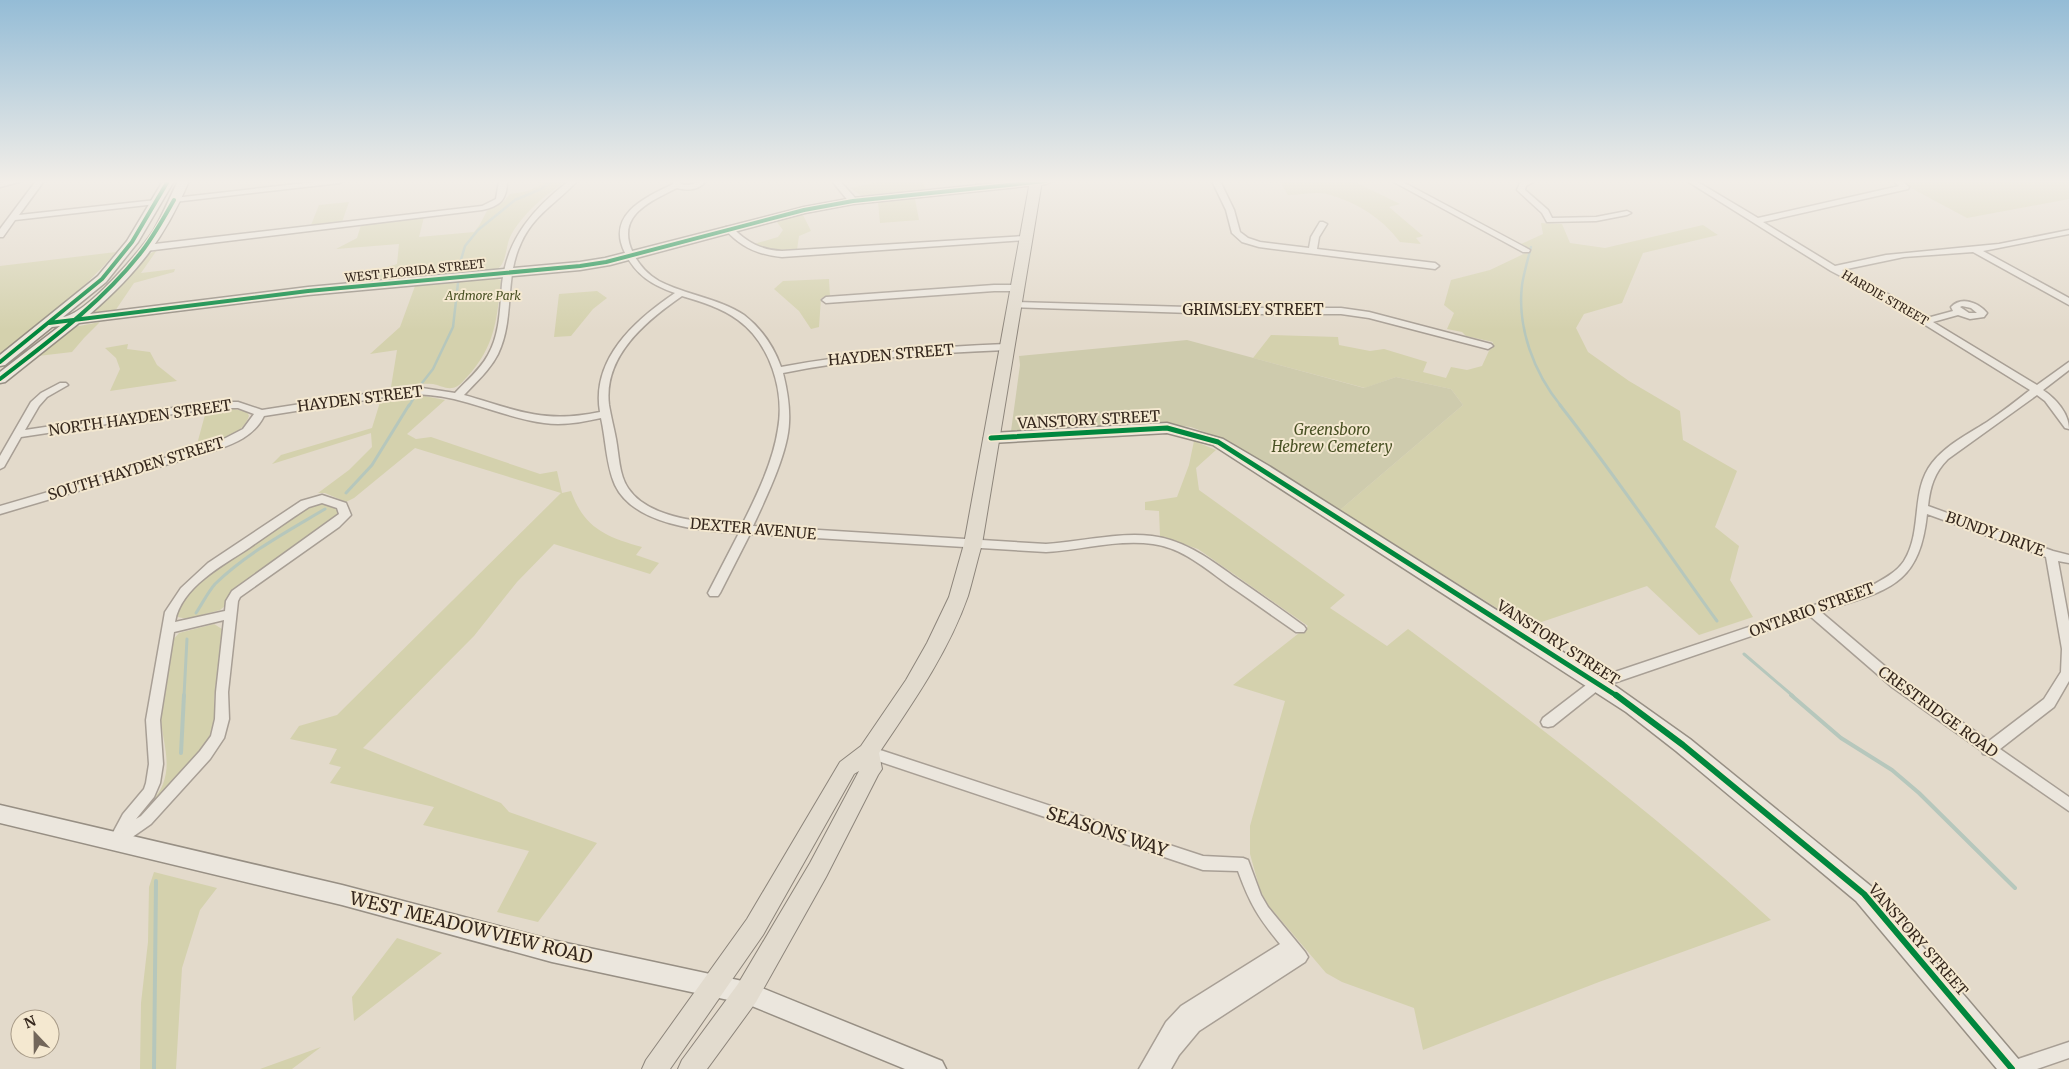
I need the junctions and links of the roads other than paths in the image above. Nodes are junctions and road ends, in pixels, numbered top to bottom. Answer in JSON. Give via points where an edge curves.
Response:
{"nodes":[{"id":1,"x":139,"y":231,"type":"edge"},
{"id":2,"x":158,"y":231,"type":"edge"},
{"id":3,"x":288,"y":231,"type":"edge"},
{"id":4,"x":523,"y":231,"type":"edge"},
{"id":5,"x":625,"y":231,"type":"edge"},
{"id":6,"x":722,"y":231,"type":"edge"},
{"id":7,"x":731,"y":231,"type":"edge"},
{"id":8,"x":1027,"y":231,"type":"edge"},
{"id":9,"x":1235,"y":231,"type":"edge"},
{"id":10,"x":1318,"y":231,"type":"edge"},
{"id":11,"x":1490,"y":231,"type":"edge"},
{"id":12,"x":1772,"y":231,"type":"edge"},
{"id":13,"x":2068,"y":233,"type":"edge"},
{"id":14,"x":1025,"y":238,"type":"junction"},
{"id":15,"x":146,"y":248,"type":"junction"},
{"id":16,"x":1974,"y":249,"type":"junction"},
{"id":17,"x":1526,"y":250,"type":"dead end"},
{"id":18,"x":1312,"y":251,"type":"junction"},
{"id":19,"x":630,"y":255,"type":"junction"},
{"id":20,"x":1435,"y":266,"type":"dead end"},
{"id":21,"x":1834,"y":269,"type":"junction"},
{"id":22,"x":508,"y":272,"type":"junction"},
{"id":23,"x":1016,"y":288,"type":"junction"},
{"id":24,"x":682,"y":292,"type":"junction"},
{"id":25,"x":826,"y":300,"type":"dead end"},
{"id":26,"x":2069,"y":302,"type":"edge"},
{"id":27,"x":1014,"y":305,"type":"junction"},
{"id":28,"x":1959,"y":312,"type":"dead end"},
{"id":29,"x":74,"y":320,"type":"junction"},
{"id":30,"x":1926,"y":321,"type":"junction"},
{"id":31,"x":50,"y":323,"type":"junction"},
{"id":32,"x":1488,"y":346,"type":"dead end"},
{"id":33,"x":1006,"y":347,"type":"junction"},
{"id":34,"x":0,"y":362,"type":"edge"},
{"id":35,"x":2069,"y":364,"type":"edge"},
{"id":36,"x":777,"y":371,"type":"junction"},
{"id":37,"x":0,"y":379,"type":"edge"},
{"id":38,"x":63,"y":385,"type":"dead end"},
{"id":39,"x":2037,"y":390,"type":"junction"},
{"id":40,"x":458,"y":396,"type":"junction"},
{"id":41,"x":260,"y":413,"type":"junction"},
{"id":42,"x":605,"y":414,"type":"junction"},
{"id":43,"x":2069,"y":426,"type":"edge"},
{"id":44,"x":18,"y":434,"type":"junction"},
{"id":45,"x":991,"y":438,"type":"junction"},
{"id":46,"x":0,"y":464,"type":"edge"},
{"id":47,"x":1922,"y":508,"type":"junction"},
{"id":48,"x":0,"y":510,"type":"edge"},
{"id":49,"x":747,"y":530,"type":"junction"},
{"id":50,"x":974,"y":544,"type":"junction"},
{"id":51,"x":2051,"y":555,"type":"junction"},
{"id":52,"x":2069,"y":559,"type":"edge"},
{"id":53,"x":714,"y":592,"type":"dead end"},
{"id":54,"x":1812,"y":611,"type":"junction"},
{"id":55,"x":230,"y":614,"type":"junction"},
{"id":56,"x":169,"y":628,"type":"junction"},
{"id":57,"x":1300,"y":629,"type":"dead end"},
{"id":58,"x":1598,"y":683,"type":"junction"},
{"id":59,"x":1548,"y":722,"type":"dead end"},
{"id":60,"x":1988,"y":750,"type":"junction"},
{"id":61,"x":868,"y":752,"type":"junction"},
{"id":62,"x":2069,"y":805,"type":"edge"},
{"id":63,"x":0,"y":814,"type":"edge"},
{"id":64,"x":116,"y":840,"type":"junction"},
{"id":65,"x":1295,"y":952,"type":"junction"},
{"id":66,"x":714,"y":986,"type":"junction"},
{"id":67,"x":747,"y":993,"type":"junction"},
{"id":68,"x":2069,"y":1050,"type":"edge"},
{"id":69,"x":655,"y":1069,"type":"edge"},
{"id":70,"x":691,"y":1069,"type":"edge"},
{"id":71,"x":934,"y":1069,"type":"edge"},
{"id":72,"x":1147,"y":1069,"type":"edge"},
{"id":73,"x":1162,"y":1069,"type":"edge"},
{"id":74,"x":2012,"y":1069,"type":"edge"}],
"edges":[{"from":1,"to":31,"type":"street","via":[[95,286]]},
{"from":2,"to":15,"type":"street"},
{"from":3,"to":15,"type":"street"},
{"from":4,"to":22,"type":"street","via":[[514,247]]},
{"from":5,"to":19,"type":"street","via":[[623,238]]},
{"from":6,"to":19,"type":"street","name":"WEST FLORIDA STREET"},
{"from":7,"to":14,"type":"street","via":[[749,247],[782,254]]},
{"from":8,"to":14,"type":"main road"},
{"from":9,"to":18,"type":"street","via":[[1241,238],[1259,244]]},
{"from":10,"to":18,"type":"street"},
{"from":11,"to":17,"type":"street"},
{"from":12,"to":21,"type":"street","name":"HARDIE STREET"},
{"from":13,"to":16,"type":"street"},
{"from":14,"to":23,"type":"main road"},
{"from":15,"to":29,"type":"street","via":[[119,279]]},
{"from":16,"to":21,"type":"street","via":[[1882,257]]},
{"from":16,"to":26,"type":"street"},
{"from":18,"to":20,"type":"street"},
{"from":19,"to":22,"type":"street","name":"WEST FLORIDA STREET","via":[[580,266]]},
{"from":19,"to":24,"type":"street","via":[[635,265],[658,284]]},
{"from":21,"to":30,"type":"street","name":"HARDIE STREET"},
{"from":22,"to":29,"type":"street","name":"WEST FLORIDA STREET"},
{"from":22,"to":40,"type":"street","via":[[502,331],[496,350]]},
{"from":23,"to":25,"type":"street"},
{"from":23,"to":27,"type":"main road"},
{"from":24,"to":36,"type":"street","via":[[710,301],[742,318],[767,345]]},
{"from":24,"to":42,"type":"street","name":"DEXTER AVENUE","via":[[646,320],[619,348],[604,382]]},
{"from":27,"to":32,"type":"street","name":"GRIMSLEY STREET","via":[[1341,311],[1369,315]]},
{"from":27,"to":33,"type":"main road"},
{"from":28,"to":30,"type":"street"},
{"from":29,"to":31,"type":"street","name":"WEST FLORIDA STREET"},
{"from":29,"to":37,"type":"street"},
{"from":30,"to":39,"type":"street","name":"HARDIE STREET"},
{"from":31,"to":34,"type":"street"},
{"from":33,"to":36,"type":"street","name":"HAYDEN STREET","via":[[869,356]]},
{"from":33,"to":45,"type":"main road"},
{"from":35,"to":39,"type":"street","name":"ONTARIO STREET"},
{"from":36,"to":49,"type":"street","via":[[784,407],[781,443]]},
{"from":38,"to":44,"type":"street","via":[[35,404]]},
{"from":39,"to":43,"type":"street","name":"HARDIE STREET","via":[[2049,399]]},
{"from":39,"to":47,"type":"street","name":"ONTARIO STREET","via":[[1941,459],[1926,483]]},
{"from":40,"to":41,"type":"street","name":"HAYDEN STREET","via":[[424,390],[404,391]]},
{"from":40,"to":42,"type":"street","name":"HAYDEN STREET","via":[[536,419],[558,421]]},
{"from":41,"to":44,"type":"street","name":"NORTH HAYDEN STREET","via":[[238,404],[213,405]]},
{"from":41,"to":48,"type":"street","name":"SOUTH HAYDEN STREET","via":[[250,430],[212,448]]},
{"from":42,"to":49,"type":"street","name":"DEXTER AVENUE","via":[[624,491],[638,503],[676,521]]},
{"from":44,"to":46,"type":"street"},
{"from":45,"to":50,"type":"main road"},
{"from":45,"to":58,"type":"street","name":"VANSTORY STREET","via":[[1158,428],[1211,440],[1264,470]]},
{"from":47,"to":51,"type":"street","name":"BUNDY DRIVE"},
{"from":47,"to":54,"type":"street","name":"ONTARIO STREET","via":[[1919,541],[1899,575],[1875,589]]},
{"from":49,"to":50,"type":"street","name":"DEXTER AVENUE"},
{"from":49,"to":53,"type":"street"},
{"from":50,"to":57,"type":"street","via":[[1056,548],[1131,538],[1169,544],[1199,558]]},
{"from":50,"to":61,"type":"main road","via":[[958,597],[926,664]]},
{"from":51,"to":52,"type":"street","name":"BUNDY DRIVE"},
{"from":51,"to":60,"type":"street","via":[[2068,649],[2067,673],[2049,702]]},
{"from":54,"to":58,"type":"street","name":"ONTARIO STREET"},
{"from":54,"to":60,"type":"street","name":"CRESTRIDGE ROAD","via":[[1896,683]]},
{"from":55,"to":56,"type":"street"},
{"from":55,"to":56,"type":"street","via":[[236,594],[342,518],[345,512],[342,506],[327,499],[311,501],[209,568],[180,596],[171,612]]},
{"from":55,"to":64,"type":"street","via":[[222,719],[217,738],[146,820]]},
{"from":56,"to":64,"type":"street","via":[[154,712],[156,764],[153,783]]},
{"from":58,"to":59,"type":"street","name":"ONTARIO STREET"},
{"from":58,"to":74,"type":"street","name":"VANSTORY STREET","via":[[1683,745],[1864,894]]},
{"from":60,"to":62,"type":"street","name":"CRESTRIDGE ROAD"},
{"from":61,"to":65,"type":"street","name":"SEASONS WAY","via":[[1202,863],[1244,865],[1263,912]]},
{"from":61,"to":66,"type":"main road","via":[[847,768],[755,927]]},
{"from":61,"to":67,"type":"main road","via":[[870,769],[818,870]]},
{"from":63,"to":64,"type":"street","name":"WEST MEADOWVIEW ROAD"},
{"from":64,"to":66,"type":"street","name":"WEST MEADOWVIEW ROAD","via":[[552,951]]},
{"from":65,"to":72,"type":"street","via":[[1187,1012],[1172,1028]]},
{"from":65,"to":73,"type":"street","via":[[1193,1025],[1172,1049]]},
{"from":66,"to":67,"type":"street","name":"WEST MEADOWVIEW ROAD"},
{"from":66,"to":69,"type":"main road"},
{"from":67,"to":70,"type":"main road"},
{"from":67,"to":71,"type":"street","name":"WEST MEADOWVIEW ROAD"},
{"from":68,"to":74,"type":"street"}]}
